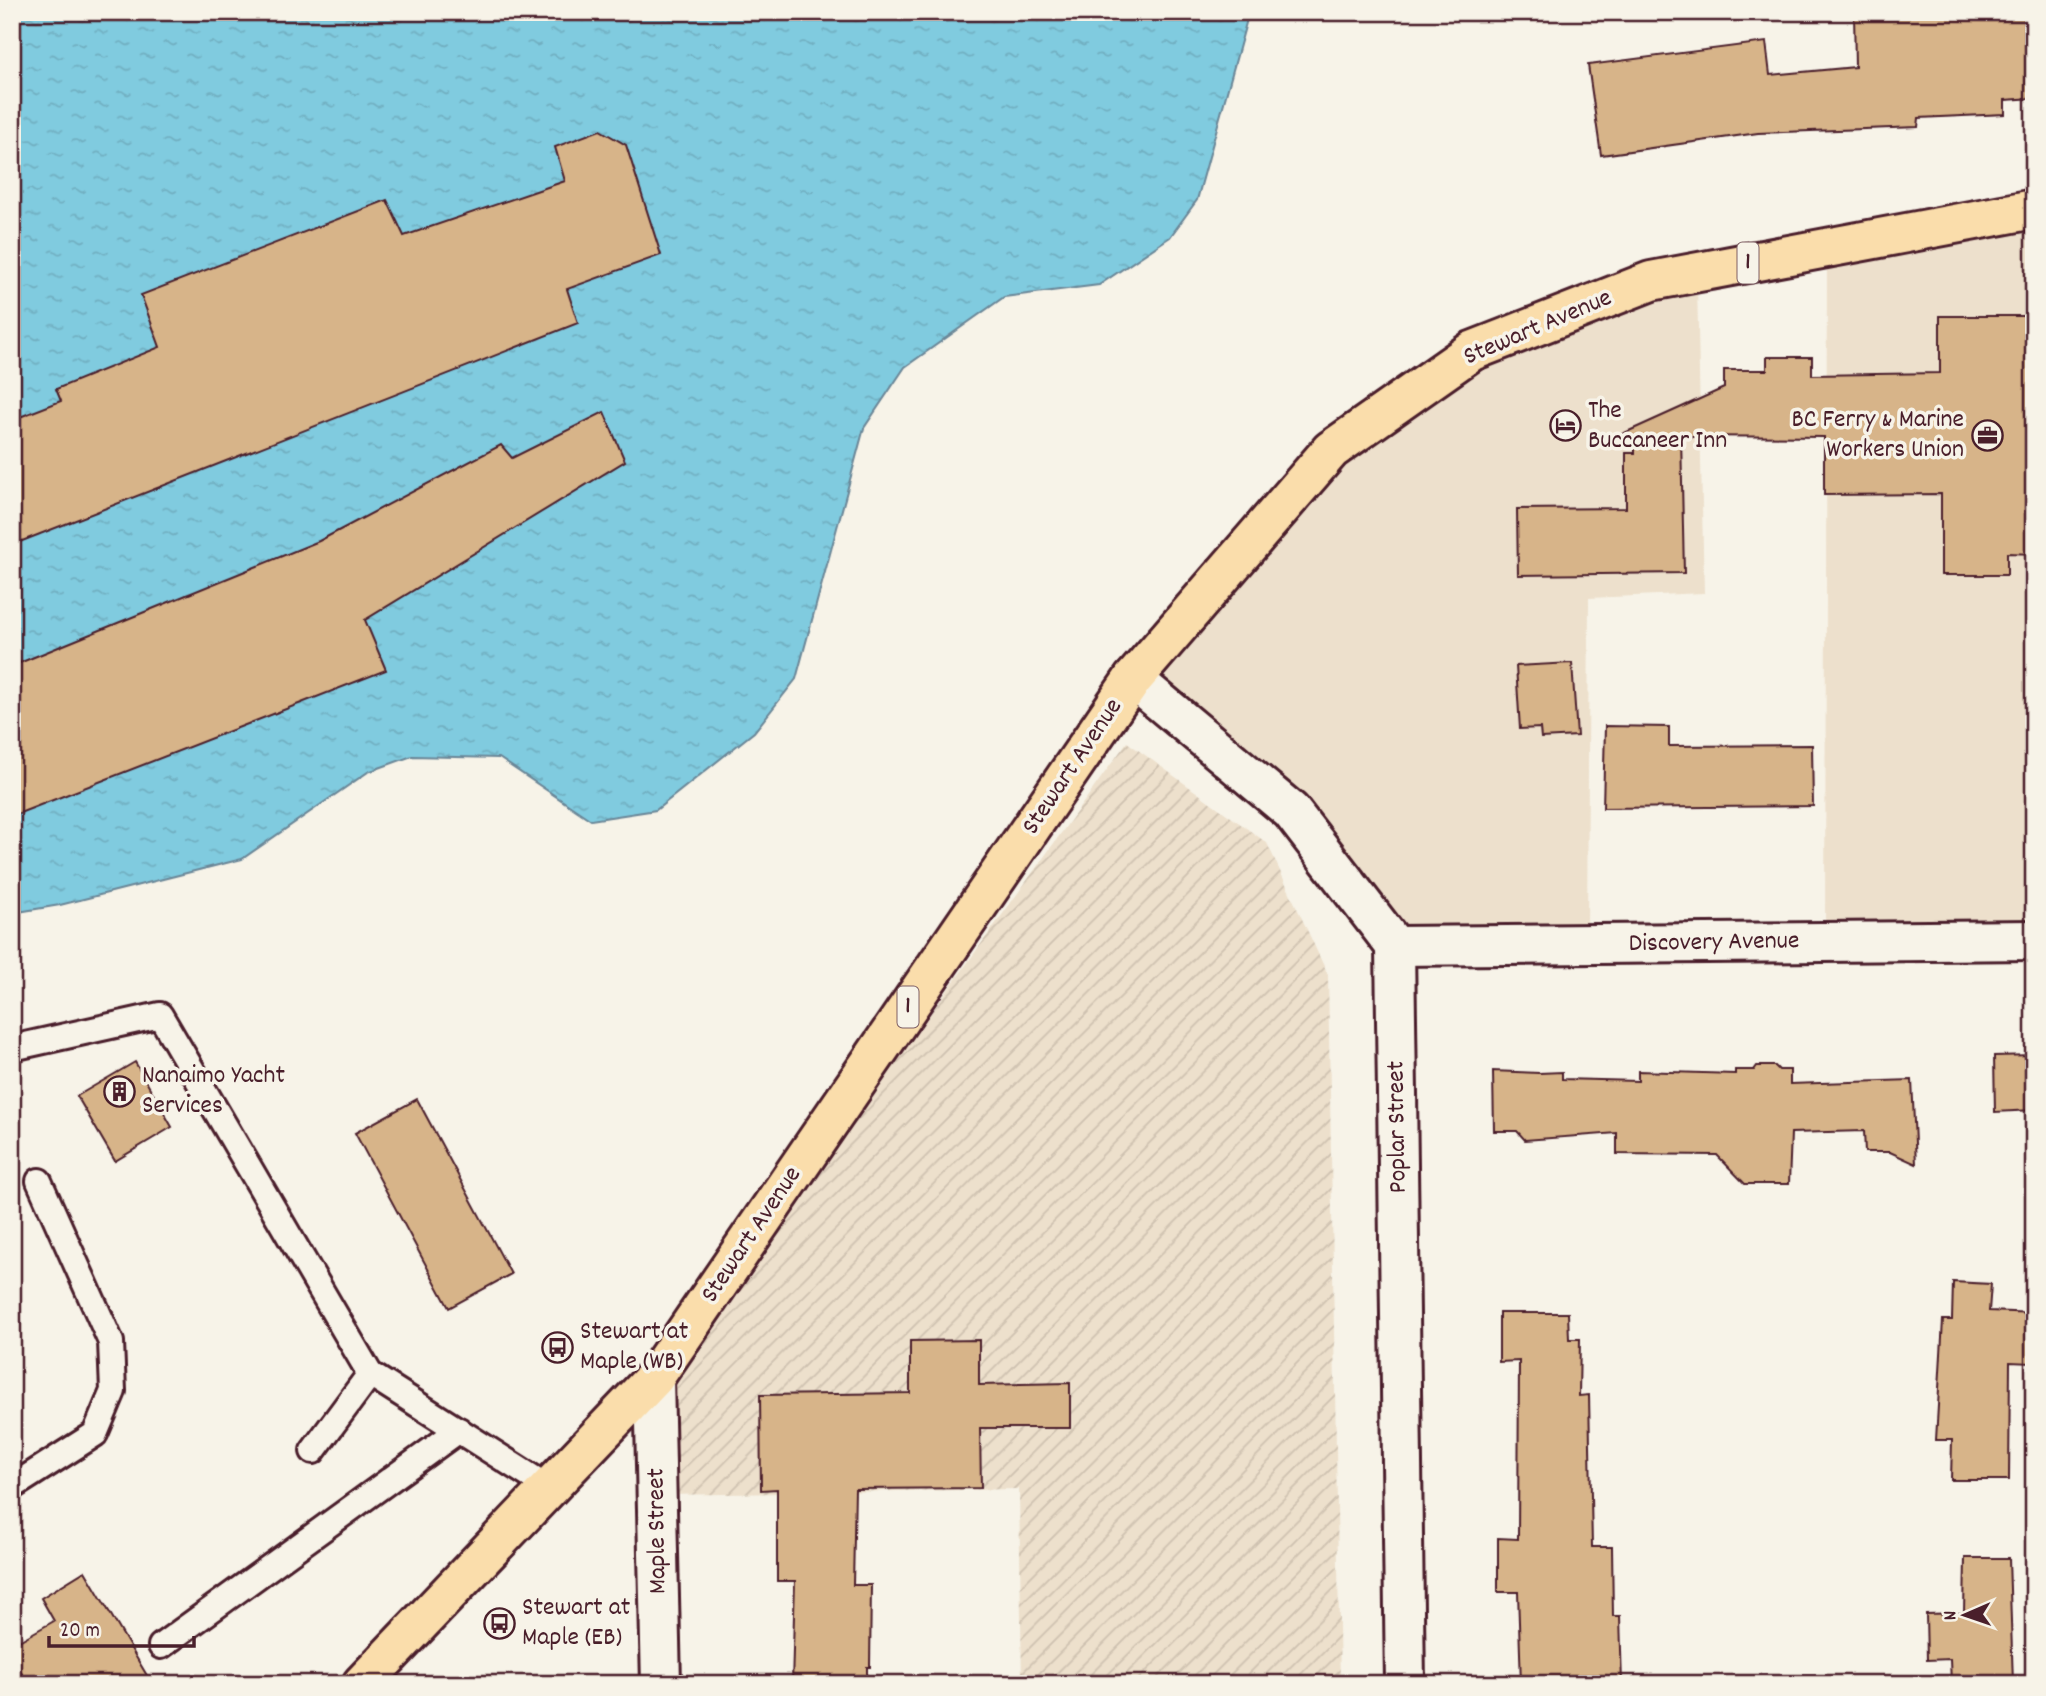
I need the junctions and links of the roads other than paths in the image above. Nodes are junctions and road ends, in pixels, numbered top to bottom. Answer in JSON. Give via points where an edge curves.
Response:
{"nodes":[{"id":1,"x":2034,"y":209,"type":"edge"},
{"id":2,"x":1133,"y":679,"type":"junction"},
{"id":3,"x":2034,"y":940,"type":"edge"},
{"id":4,"x":1395,"y":946,"type":"junction"},
{"id":5,"x":12,"y":1048,"type":"edge"},
{"id":6,"x":39,"y":1181,"type":"dead end"},
{"id":7,"x":370,"y":1374,"type":"junction"},
{"id":8,"x":654,"y":1378,"type":"junction"},
{"id":9,"x":459,"y":1430,"type":"junction"},
{"id":10,"x":313,"y":1451,"type":"dead end"},
{"id":11,"x":12,"y":1488,"type":"edge"},
{"id":12,"x":549,"y":1489,"type":"junction"},
{"id":13,"x":161,"y":1646,"type":"dead end"},
{"id":14,"x":362,"y":1684,"type":"edge"},
{"id":15,"x":661,"y":1684,"type":"edge"},
{"id":16,"x":1405,"y":1684,"type":"edge"}],
"edges":[{"from":1,"to":2,"type":"highway","name":"Stewart Avenue","number":"1","via":[[1651,281],[1472,351],[1331,450]]},
{"from":2,"to":4,"type":"street","via":[[1292,811]]},
{"from":2,"to":8,"type":"highway","name":"Stewart Avenue","number":"1"},
{"from":3,"to":4,"type":"street","name":"Discovery Avenue"},
{"from":4,"to":16,"type":"street","name":"Poplar Street"},
{"from":5,"to":7,"type":"lane","via":[[160,1015]]},
{"from":6,"to":11,"type":"lane","via":[[111,1342],[113,1391],[95,1434]]},
{"from":7,"to":9,"type":"lane"},
{"from":7,"to":10,"type":"lane"},
{"from":8,"to":12,"type":"highway","name":"Stewart Avenue","number":"1"},
{"from":8,"to":15,"type":"street","name":"Maple Street"},
{"from":9,"to":12,"type":"lane"},
{"from":9,"to":13,"type":"lane"},
{"from":12,"to":14,"type":"highway","name":"Stewart Avenue","number":"1"}]}
